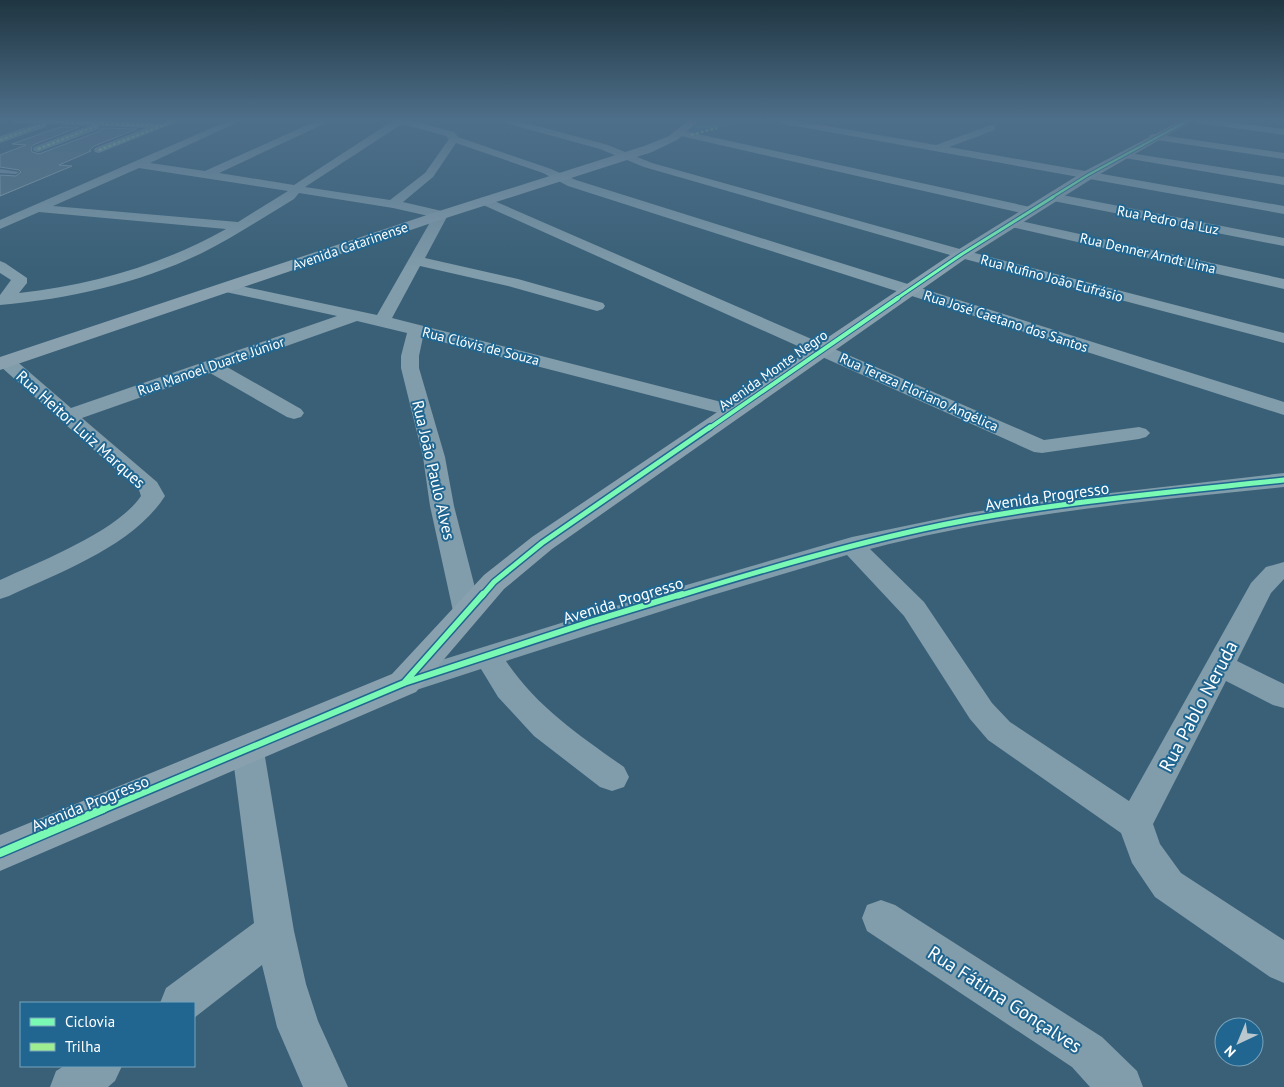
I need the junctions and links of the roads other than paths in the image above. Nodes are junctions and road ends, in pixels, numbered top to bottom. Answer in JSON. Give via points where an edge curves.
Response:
{"nodes":[{"id":1,"x":0,"y":171,"type":"edge"},
{"id":2,"x":121,"y":171,"type":"edge"},
{"id":3,"x":183,"y":171,"type":"edge"},
{"id":4,"x":213,"y":171,"type":"edge"},
{"id":5,"x":321,"y":171,"type":"edge"},
{"id":6,"x":432,"y":171,"type":"edge"},
{"id":7,"x":546,"y":171,"type":"edge"},
{"id":8,"x":580,"y":171,"type":"edge"},
{"id":9,"x":668,"y":171,"type":"edge"},
{"id":10,"x":849,"y":171,"type":"edge"},
{"id":11,"x":1064,"y":171,"type":"edge"},
{"id":12,"x":1095,"y":171,"type":"edge"},
{"id":13,"x":1223,"y":171,"type":"edge"},
{"id":14,"x":16,"y":172,"type":"dead end"},
{"id":15,"x":206,"y":174,"type":"junction"},
{"id":16,"x":1088,"y":175,"type":"junction"},
{"id":17,"x":558,"y":178,"type":"junction"},
{"id":18,"x":1284,"y":181,"type":"edge"},
{"id":19,"x":297,"y":189,"type":"junction"},
{"id":20,"x":1052,"y":197,"type":"junction"},
{"id":21,"x":485,"y":201,"type":"junction"},
{"id":22,"x":393,"y":204,"type":"junction"},
{"id":23,"x":38,"y":209,"type":"junction"},
{"id":24,"x":1284,"y":210,"type":"edge"},
{"id":25,"x":1030,"y":211,"type":"junction"},
{"id":26,"x":441,"y":214,"type":"junction"},
{"id":27,"x":2,"y":223,"type":"edge"},
{"id":28,"x":1012,"y":223,"type":"junction"},
{"id":29,"x":240,"y":226,"type":"junction"},
{"id":30,"x":1284,"y":242,"type":"edge"},
{"id":31,"x":962,"y":254,"type":"junction"},
{"id":32,"x":415,"y":260,"type":"junction"},
{"id":33,"x":0,"y":266,"type":"edge"},
{"id":34,"x":1284,"y":284,"type":"edge"},
{"id":35,"x":227,"y":288,"type":"junction"},
{"id":36,"x":909,"y":290,"type":"junction"},
{"id":37,"x":3,"y":300,"type":"edge"},
{"id":38,"x":596,"y":306,"type":"dead end"},
{"id":39,"x":354,"y":316,"type":"junction"},
{"id":40,"x":382,"y":321,"type":"junction"},
{"id":41,"x":416,"y":330,"type":"junction"},
{"id":42,"x":1284,"y":338,"type":"edge"},
{"id":43,"x":823,"y":349,"type":"junction"},
{"id":44,"x":3,"y":363,"type":"edge"},
{"id":45,"x":212,"y":366,"type":"junction"},
{"id":46,"x":1284,"y":409,"type":"edge"},
{"id":47,"x":734,"y":411,"type":"junction"},
{"id":48,"x":294,"y":413,"type":"dead end"},
{"id":49,"x":68,"y":416,"type":"junction"},
{"id":50,"x":1140,"y":434,"type":"dead end"},
{"id":51,"x":1284,"y":480,"type":"edge"},
{"id":52,"x":852,"y":545,"type":"junction"},
{"id":53,"x":1284,"y":570,"type":"edge"},
{"id":54,"x":0,"y":590,"type":"edge"},
{"id":55,"x":467,"y":611,"type":"junction"},
{"id":56,"x":488,"y":656,"type":"junction"},
{"id":57,"x":1220,"y":665,"type":"junction"},
{"id":58,"x":404,"y":683,"type":"junction"},
{"id":59,"x":1284,"y":697,"type":"edge"},
{"id":60,"x":248,"y":751,"type":"junction"},
{"id":61,"x":612,"y":777,"type":"dead end"},
{"id":62,"x":1140,"y":838,"type":"junction"},
{"id":63,"x":3,"y":846,"type":"edge"},
{"id":64,"x":881,"y":918,"type":"dead end"},
{"id":65,"x":275,"y":931,"type":"junction"},
{"id":66,"x":1284,"y":962,"type":"edge"},
{"id":67,"x":182,"y":1002,"type":"edge"},
{"id":68,"x":99,"y":1067,"type":"edge"},
{"id":69,"x":72,"y":1087,"type":"edge"},
{"id":70,"x":326,"y":1087,"type":"edge"},
{"id":71,"x":1121,"y":1087,"type":"edge"}],
"edges":[{"from":1,"to":14,"type":"lane"},
{"from":2,"to":23,"type":"street"},
{"from":3,"to":15,"type":"street"},
{"from":4,"to":15,"type":"street"},
{"from":5,"to":19,"type":"street"},
{"from":6,"to":22,"type":"street"},
{"from":7,"to":17,"type":"street","name":"Rua José Caetano dos Santos"},
{"from":8,"to":17,"type":"street","name":"Avenida Catarinense"},
{"from":9,"to":31,"type":"street","name":"Rua Rufino João Eufrásio"},
{"from":10,"to":25,"type":"street"},
{"from":11,"to":16,"type":"street"},
{"from":12,"to":16,"type":"street","name":"Avenida Monte Negro"},
{"from":13,"to":18,"type":"street"},
{"from":15,"to":19,"type":"street"},
{"from":16,"to":20,"type":"street","name":"Avenida Monte Negro"},
{"from":16,"to":24,"type":"street"},
{"from":17,"to":21,"type":"street","name":"Avenida Catarinense"},
{"from":17,"to":36,"type":"street","name":"Rua José Caetano dos Santos"},
{"from":19,"to":22,"type":"street"},
{"from":19,"to":29,"type":"street"},
{"from":20,"to":25,"type":"street","name":"Avenida Monte Negro"},
{"from":20,"to":30,"type":"street","name":"Rua Pedro da Luz"},
{"from":21,"to":26,"type":"street","name":"Avenida Catarinense"},
{"from":21,"to":43,"type":"street","name":"Rua Tereza Floriano Angélica"},
{"from":22,"to":26,"type":"street"},
{"from":23,"to":27,"type":"street"},
{"from":23,"to":29,"type":"street"},
{"from":25,"to":28,"type":"street","name":"Avenida Monte Negro"},
{"from":26,"to":32,"type":"street"},
{"from":26,"to":35,"type":"street","name":"Avenida Catarinense"},
{"from":28,"to":31,"type":"street","name":"Avenida Monte Negro"},
{"from":28,"to":34,"type":"street","name":"Rua Denner Arndt Lima"},
{"from":29,"to":37,"type":"street","via":[[194,252],[150,270],[90,286]]},
{"from":31,"to":36,"type":"street","name":"Avenida Monte Negro"},
{"from":31,"to":42,"type":"street","name":"Rua Rufino João Eufrásio"},
{"from":32,"to":38,"type":"street","via":[[512,282]]},
{"from":32,"to":40,"type":"street"},
{"from":33,"to":37,"type":"street","via":[[19,278],[19,283]]},
{"from":35,"to":39,"type":"street","name":"Rua Clóvis de Souza"},
{"from":35,"to":44,"type":"street","name":"Avenida Catarinense"},
{"from":36,"to":43,"type":"street","name":"Avenida Monte Negro"},
{"from":36,"to":46,"type":"street","name":"Rua José Caetano dos Santos"},
{"from":39,"to":40,"type":"street","name":"Rua Clóvis de Souza"},
{"from":39,"to":45,"type":"street","name":"Rua Manoel Duarte Júnior"},
{"from":40,"to":41,"type":"street","name":"Rua Clóvis de Souza"},
{"from":41,"to":47,"type":"street","name":"Rua Clóvis de Souza"},
{"from":41,"to":55,"type":"street","name":"Rua João Paulo Alves","via":[[410,368],[434,457]]},
{"from":43,"to":47,"type":"street","name":"Avenida Monte Negro"},
{"from":43,"to":50,"type":"street","name":"Rua Tereza Floriano Angélica","via":[[1042,447]]},
{"from":44,"to":49,"type":"street","name":"Rua Heitor Luiz Marques"},
{"from":45,"to":48,"type":"street"},
{"from":45,"to":49,"type":"street","name":"Rua Manoel Duarte Júnior"},
{"from":47,"to":55,"type":"street","name":"Avenida Monte Negro","via":[[529,552]]},
{"from":49,"to":54,"type":"street","name":"Rua Heitor Luiz Marques","via":[[149,487],[153,496],[151,504],[109,535]]},
{"from":51,"to":52,"type":"street","name":"Avenida Progresso","via":[[1009,513]]},
{"from":52,"to":56,"type":"street","name":"Avenida Progresso","via":[[590,622]]},
{"from":52,"to":62,"type":"street","via":[[914,609],[981,711],[999,731]]},
{"from":53,"to":57,"type":"street","name":"Rua Pablo Neruda","via":[[1275,573],[1260,589]]},
{"from":55,"to":58,"type":"street","name":"Avenida Monte Negro"},
{"from":56,"to":58,"type":"street","name":"Avenida Progresso"},
{"from":56,"to":61,"type":"street","via":[[509,689],[545,727]]},
{"from":57,"to":59,"type":"street"},
{"from":57,"to":62,"type":"street","name":"Rua Pablo Neruda"},
{"from":58,"to":60,"type":"street","name":"Avenida Progresso"},
{"from":60,"to":63,"type":"street","name":"Avenida Progresso"},
{"from":60,"to":65,"type":"street"},
{"from":62,"to":66,"type":"street","via":[[1168,884]]},
{"from":64,"to":71,"type":"street","name":"Rua Fátima Gonçalves","via":[[1087,1052]]},
{"from":65,"to":67,"type":"street"},
{"from":65,"to":70,"type":"street","via":[[298,1027]]},
{"from":68,"to":69,"type":"street"}]}
